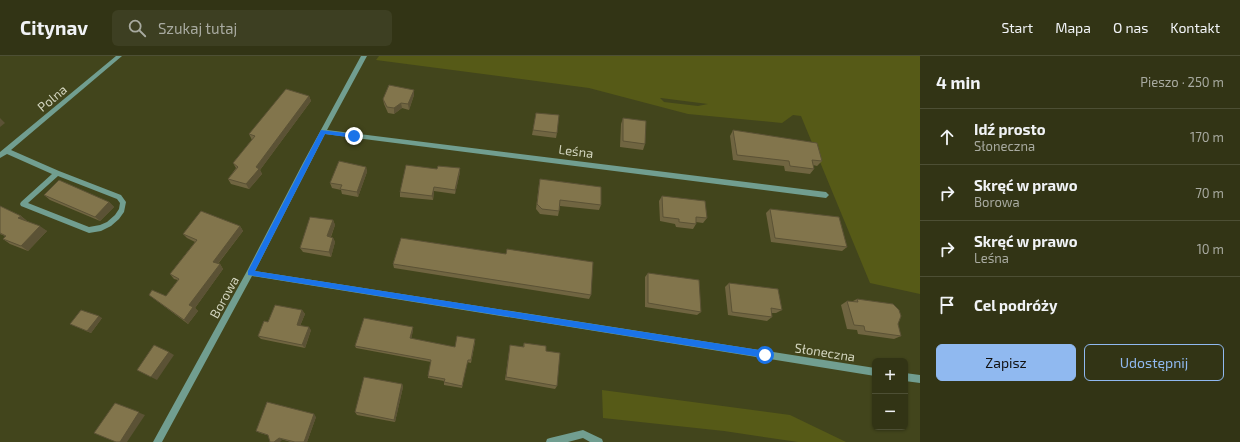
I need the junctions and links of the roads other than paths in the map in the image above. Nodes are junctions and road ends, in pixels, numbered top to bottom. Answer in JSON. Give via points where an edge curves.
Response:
{"nodes":[{"id":1,"x":119,"y":56,"type":"edge"},
{"id":2,"x":364,"y":56,"type":"edge"},
{"id":3,"x":323,"y":132,"type":"junction"},
{"id":4,"x":6,"y":151,"type":"junction"},
{"id":5,"x":0,"y":156,"type":"edge"},
{"id":6,"x":57,"y":173,"type":"junction"},
{"id":7,"x":826,"y":195,"type":"dead end"},
{"id":8,"x":250,"y":273,"type":"junction"},
{"id":9,"x":872,"y":372,"type":"edge"},
{"id":10,"x":908,"y":377,"type":"edge"},
{"id":11,"x":920,"y":379,"type":"edge"},
{"id":12,"x":157,"y":442,"type":"edge"},
{"id":13,"x":550,"y":442,"type":"edge"},
{"id":14,"x":599,"y":442,"type":"edge"}],
"edges":[{"from":1,"to":4,"type":"street","name":"Polna"},
{"from":2,"to":3,"type":"street","name":"Borowa"},
{"from":3,"to":7,"type":"street","name":"Leśna"},
{"from":3,"to":8,"type":"street","name":"Borowa"},
{"from":4,"to":5,"type":"street","name":"Polna"},
{"from":4,"to":6,"type":"street"},
{"from":6,"to":6,"type":"street","via":[[23,204],[89,230],[101,228],[117,217],[122,210],[123,202],[119,197]]},
{"from":8,"to":9,"type":"street","name":"Słoneczna"},
{"from":8,"to":12,"type":"street","name":"Borowa"},
{"from":10,"to":11,"type":"street"},
{"from":13,"to":14,"type":"street","via":[[583,434]]}]}
